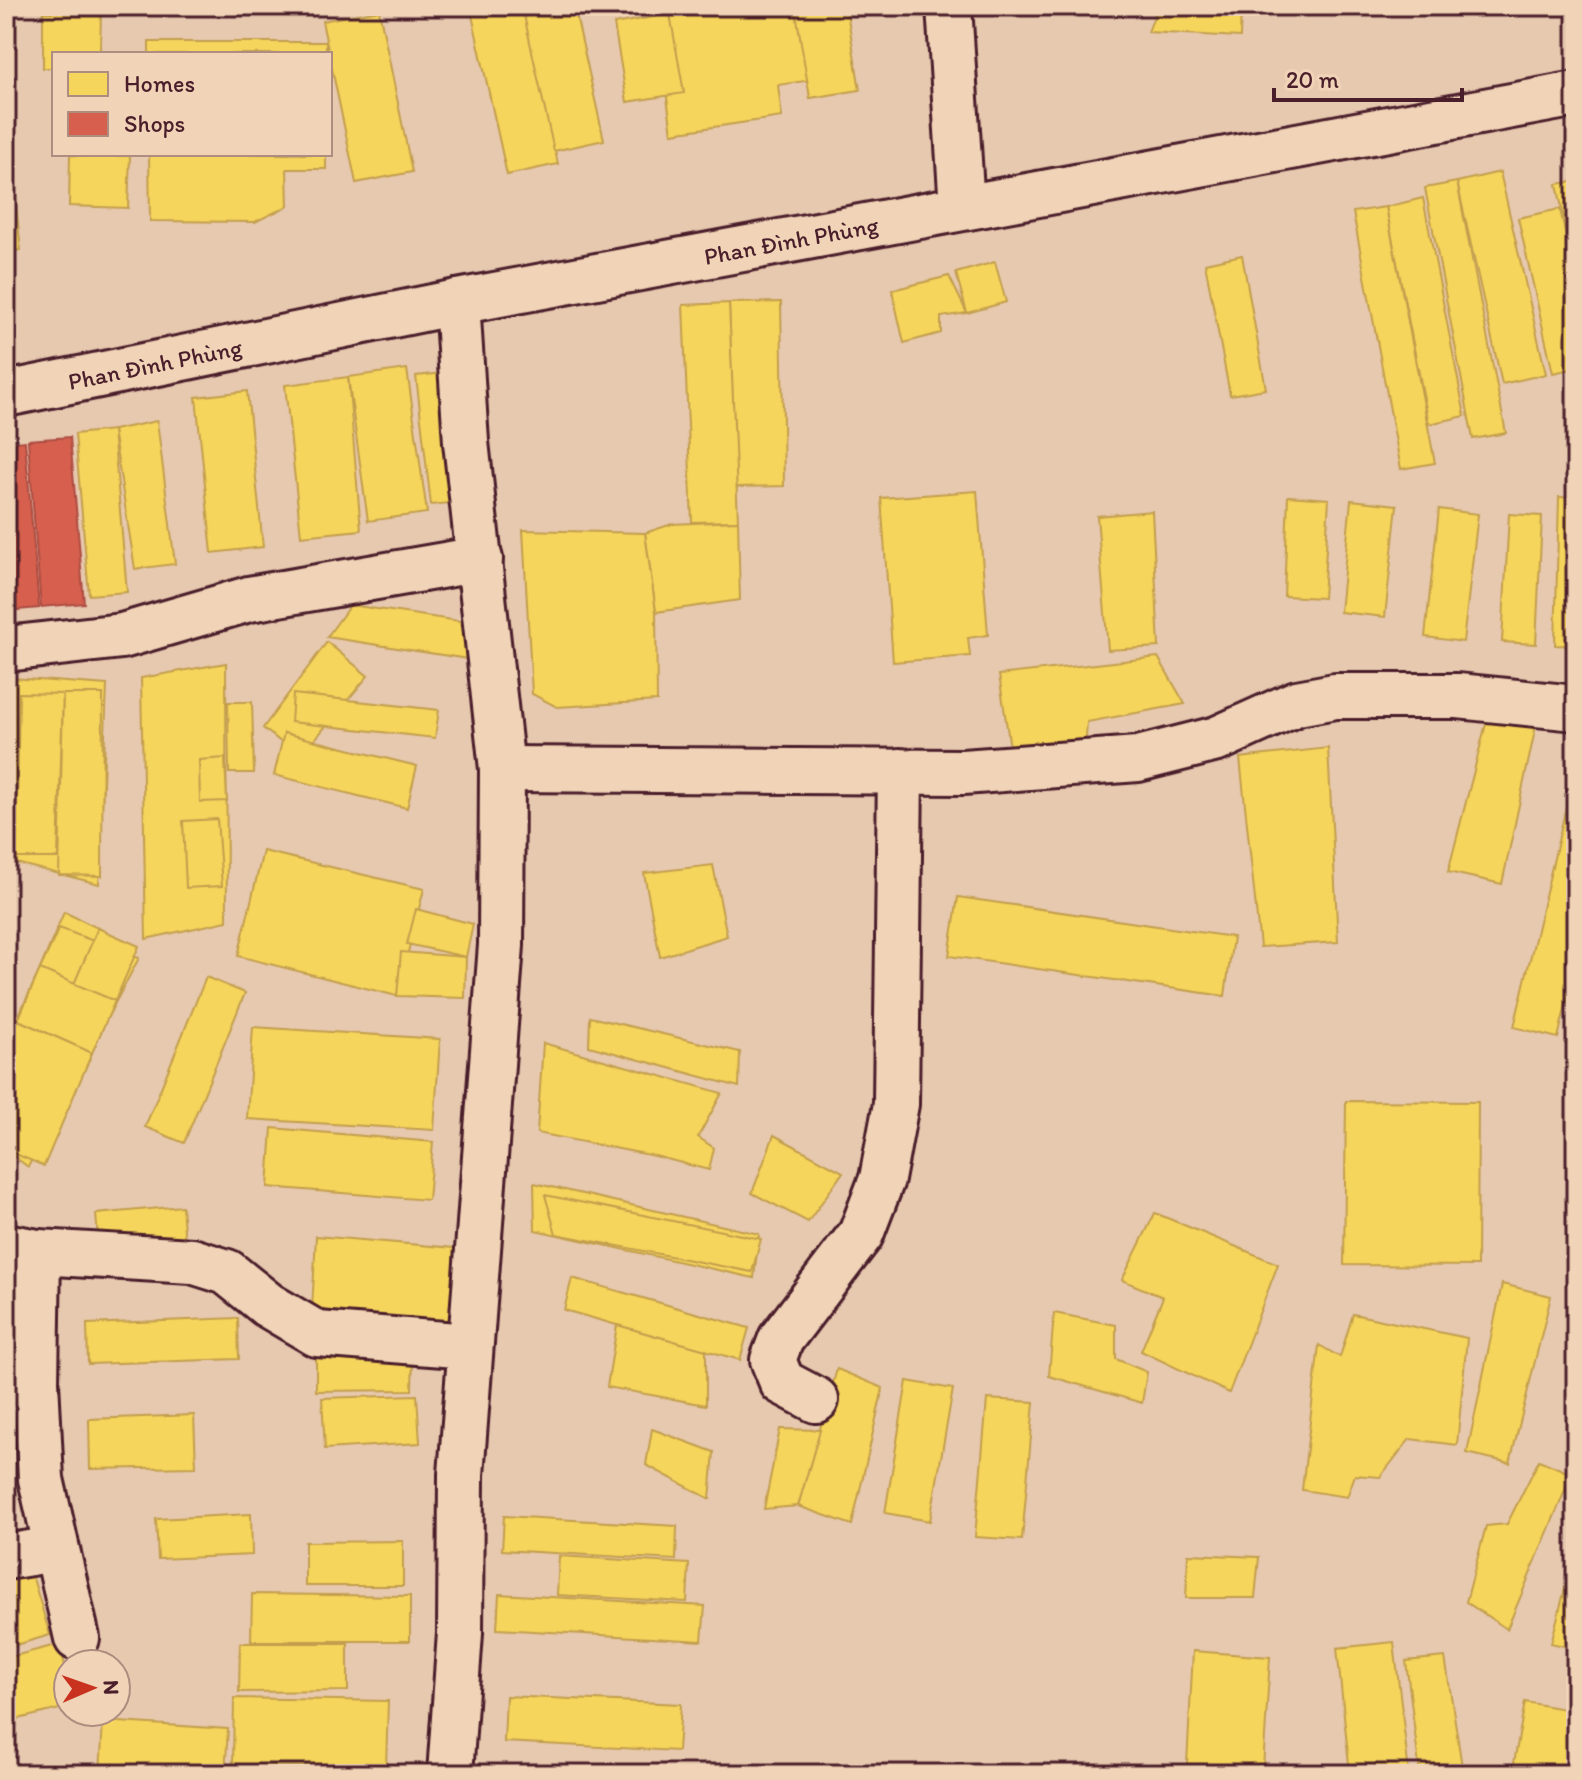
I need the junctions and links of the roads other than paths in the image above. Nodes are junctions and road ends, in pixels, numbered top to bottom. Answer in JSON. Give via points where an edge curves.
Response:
{"nodes":[{"id":1,"x":949,"y":6,"type":"edge"},
{"id":2,"x":1576,"y":94,"type":"edge"},
{"id":3,"x":962,"y":207,"type":"junction"},
{"id":4,"x":457,"y":302,"type":"junction"},
{"id":5,"x":6,"y":394,"type":"edge"},
{"id":6,"x":480,"y":559,"type":"junction"},
{"id":7,"x":6,"y":649,"type":"edge"},
{"id":8,"x":1576,"y":708,"type":"edge"},
{"id":9,"x":502,"y":769,"type":"junction"},
{"id":10,"x":900,"y":771,"type":"junction"},
{"id":11,"x":22,"y":1249,"type":"edge"},
{"id":12,"x":469,"y":1346,"type":"junction"},
{"id":13,"x":816,"y":1400,"type":"dead end"},
{"id":14,"x":55,"y":1549,"type":"junction"},
{"id":15,"x":6,"y":1557,"type":"edge"},
{"id":16,"x":77,"y":1638,"type":"dead end"},
{"id":17,"x":450,"y":1774,"type":"edge"}],
"edges":[{"from":1,"to":3,"type":"street"},
{"from":2,"to":3,"type":"street","name":"Phan Đình Phùng"},
{"from":3,"to":4,"type":"street","name":"Phan Đình Phùng"},
{"from":4,"to":5,"type":"street","name":"Phan Đình Phùng"},
{"from":4,"to":6,"type":"street"},
{"from":6,"to":7,"type":"street","via":[[249,599],[122,636]]},
{"from":6,"to":9,"type":"street"},
{"from":8,"to":10,"type":"street","via":[[1458,696],[1335,696],[1297,703],[1217,739],[1138,759],[963,772]]},
{"from":9,"to":10,"type":"street"},
{"from":9,"to":12,"type":"street","via":[[501,945]]},
{"from":10,"to":13,"type":"street","via":[[896,1104],[882,1179],[861,1234],[781,1339],[773,1360],[782,1382]]},
{"from":11,"to":12,"type":"street","via":[[192,1261],[227,1272],[317,1334]]},
{"from":11,"to":14,"type":"street","via":[[41,1479]]},
{"from":12,"to":17,"type":"street"},
{"from":14,"to":15,"type":"street"},
{"from":14,"to":16,"type":"street"}]}
